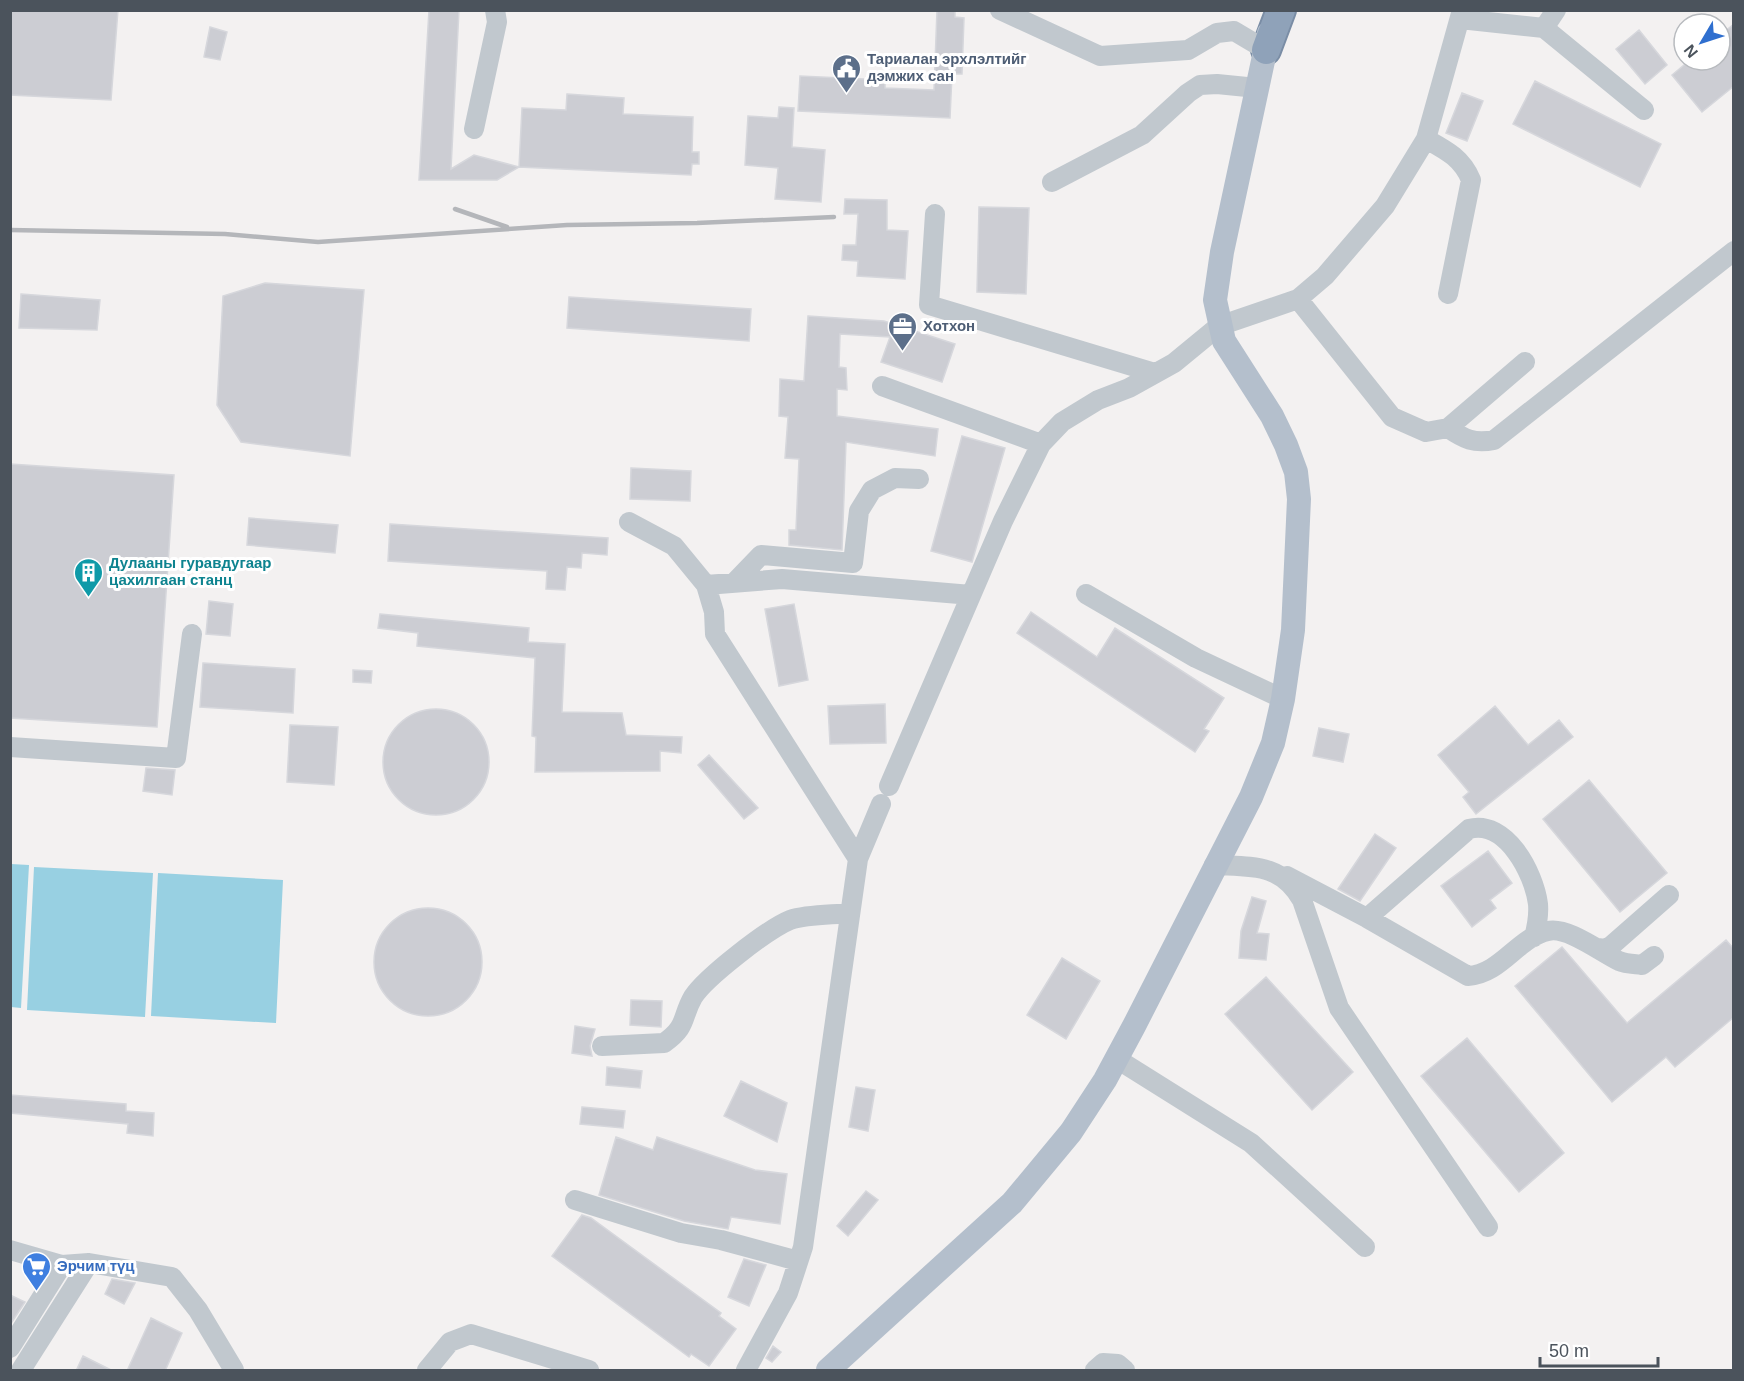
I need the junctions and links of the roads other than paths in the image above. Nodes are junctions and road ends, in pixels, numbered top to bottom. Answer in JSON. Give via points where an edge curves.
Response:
{"nodes":[{"id":1,"x":495,"y":10,"type":"edge"},
{"id":2,"x":1000,"y":10,"type":"edge"},
{"id":3,"x":1266,"y":10,"type":"edge"},
{"id":4,"x":1274,"y":10,"type":"edge"},
{"id":5,"x":1281,"y":10,"type":"edge"},
{"id":6,"x":1556,"y":10,"type":"edge"},
{"id":7,"x":1461,"y":15,"type":"edge"},
{"id":8,"x":1544,"y":28,"type":"junction"},
{"id":9,"x":1266,"y":50,"type":"junction"},
{"id":10,"x":1257,"y":88,"type":"junction"},
{"id":11,"x":1644,"y":110,"type":"dead end"},
{"id":12,"x":474,"y":129,"type":"dead end"},
{"id":13,"x":1426,"y":139,"type":"junction"},
{"id":14,"x":1052,"y":182,"type":"dead end"},
{"id":15,"x":935,"y":214,"type":"dead end"},
{"id":16,"x":1734,"y":251,"type":"edge"},
{"id":17,"x":1448,"y":294,"type":"dead end"},
{"id":18,"x":1298,"y":299,"type":"junction"},
{"id":19,"x":1219,"y":326,"type":"junction"},
{"id":20,"x":1525,"y":362,"type":"dead end"},
{"id":21,"x":1155,"y":374,"type":"junction"},
{"id":22,"x":882,"y":386,"type":"dead end"},
{"id":23,"x":1448,"y":428,"type":"junction"},
{"id":24,"x":1041,"y":444,"type":"junction"},
{"id":25,"x":919,"y":479,"type":"dead end"},
{"id":26,"x":630,"y":522,"type":"dead end"},
{"id":27,"x":734,"y":583,"type":"junction"},
{"id":28,"x":706,"y":585,"type":"junction"},
{"id":29,"x":1086,"y":594,"type":"dead end"},
{"id":30,"x":971,"y":595,"type":"junction"},
{"id":31,"x":192,"y":634,"type":"dead end"},
{"id":32,"x":1283,"y":699,"type":"junction"},
{"id":33,"x":10,"y":747,"type":"edge"},
{"id":34,"x":858,"y":859,"type":"junction"},
{"id":35,"x":1214,"y":865,"type":"junction"},
{"id":36,"x":1283,"y":875,"type":"junction"},
{"id":37,"x":1669,"y":895,"type":"dead end"},
{"id":38,"x":850,"y":913,"type":"junction"},
{"id":39,"x":1366,"y":918,"type":"junction"},
{"id":40,"x":1534,"y":937,"type":"junction"},
{"id":41,"x":1597,"y":948,"type":"junction"},
{"id":42,"x":1654,"y":956,"type":"dead end"},
{"id":43,"x":602,"y":1046,"type":"dead end"},
{"id":44,"x":1117,"y":1059,"type":"junction"},
{"id":45,"x":575,"y":1200,"type":"dead end"},
{"id":46,"x":1488,"y":1227,"type":"dead end"},
{"id":47,"x":1365,"y":1247,"type":"dead end"},
{"id":48,"x":10,"y":1250,"type":"edge"},
{"id":49,"x":798,"y":1261,"type":"junction"},
{"id":50,"x":89,"y":1263,"type":"junction"},
{"id":51,"x":62,"y":1265,"type":"junction"},
{"id":52,"x":10,"y":1348,"type":"edge"},
{"id":53,"x":21,"y":1371,"type":"edge"},
{"id":54,"x":234,"y":1371,"type":"edge"},
{"id":55,"x":427,"y":1371,"type":"edge"},
{"id":56,"x":589,"y":1371,"type":"edge"},
{"id":57,"x":746,"y":1371,"type":"edge"},
{"id":58,"x":828,"y":1371,"type":"edge"},
{"id":59,"x":1095,"y":1371,"type":"edge"},
{"id":60,"x":1125,"y":1371,"type":"edge"}],
"edges":[{"from":1,"to":12,"type":"street","via":[[497,22]]},
{"from":2,"to":9,"type":"street","via":[[1100,56],[1188,50],[1217,33],[1234,31]]},
{"from":3,"to":9,"type":"highway"},
{"from":4,"to":9,"type":"main road"},
{"from":5,"to":9,"type":"highway"},
{"from":6,"to":8,"type":"street"},
{"from":7,"to":8,"type":"street"},
{"from":7,"to":13,"type":"street"},
{"from":8,"to":11,"type":"street"},
{"from":9,"to":10,"type":"main road"},
{"from":10,"to":14,"type":"street","via":[[1200,85],[1142,135]]},
{"from":10,"to":19,"type":"main road","via":[[1219,268],[1215,300]]},
{"from":13,"to":17,"type":"street","via":[[1465,165],[1471,180]]},
{"from":13,"to":18,"type":"street","via":[[1368,228],[1325,276]]},
{"from":15,"to":21,"type":"street","via":[[929,305]]},
{"from":16,"to":23,"type":"street","via":[[1494,440],[1478,443],[1463,439]]},
{"from":18,"to":19,"type":"street"},
{"from":18,"to":23,"type":"street","via":[[1392,417],[1426,432]]},
{"from":19,"to":21,"type":"street"},
{"from":19,"to":32,"type":"main road","via":[[1229,351],[1281,432],[1296,472],[1300,528],[1293,630]]},
{"from":20,"to":23,"type":"street"},
{"from":21,"to":24,"type":"street","via":[[1098,400],[1062,422]]},
{"from":22,"to":24,"type":"street"},
{"from":24,"to":30,"type":"street"},
{"from":25,"to":27,"type":"street","via":[[895,478],[872,490],[859,511],[853,563],[761,555]]},
{"from":26,"to":28,"type":"street","via":[[674,546]]},
{"from":27,"to":28,"type":"street"},
{"from":27,"to":30,"type":"street","via":[[782,579]]},
{"from":28,"to":34,"type":"street","via":[[715,634]]},
{"from":29,"to":32,"type":"street","via":[[1196,658]]},
{"from":30,"to":34,"type":"street"},
{"from":31,"to":33,"type":"street","via":[[176,758]]},
{"from":32,"to":35,"type":"main road","via":[[1266,762]]},
{"from":34,"to":38,"type":"street"},
{"from":35,"to":36,"type":"street","via":[[1252,867]]},
{"from":35,"to":44,"type":"main road"},
{"from":36,"to":39,"type":"street"},
{"from":36,"to":46,"type":"street","via":[[1302,900],[1339,1008]]},
{"from":37,"to":41,"type":"street","via":[[1612,945]]},
{"from":38,"to":43,"type":"street","via":[[791,920],[777,928],[715,972],[693,998],[684,1024],[664,1043]]},
{"from":38,"to":49,"type":"street"},
{"from":39,"to":40,"type":"street","via":[[1468,976],[1493,968]]},
{"from":39,"to":40,"type":"street","via":[[1469,829],[1481,826],[1504,837],[1529,874],[1538,902]]},
{"from":40,"to":41,"type":"street","via":[[1549,930],[1562,932]]},
{"from":41,"to":42,"type":"street","via":[[1632,964],[1642,965]]},
{"from":44,"to":47,"type":"street","via":[[1251,1143]]},
{"from":44,"to":58,"type":"main road","via":[[1071,1132],[1031,1183]]},
{"from":45,"to":49,"type":"street","via":[[681,1233]]},
{"from":48,"to":51,"type":"street"},
{"from":49,"to":57,"type":"street","via":[[775,1319]]},
{"from":50,"to":51,"type":"street"},
{"from":50,"to":53,"type":"street"},
{"from":50,"to":54,"type":"street","via":[[172,1276],[198,1310]]},
{"from":51,"to":52,"type":"street"},
{"from":55,"to":56,"type":"street","via":[[450,1342],[471,1334]]},
{"from":59,"to":60,"type":"street","via":[[1103,1363],[1118,1364]]}]}
